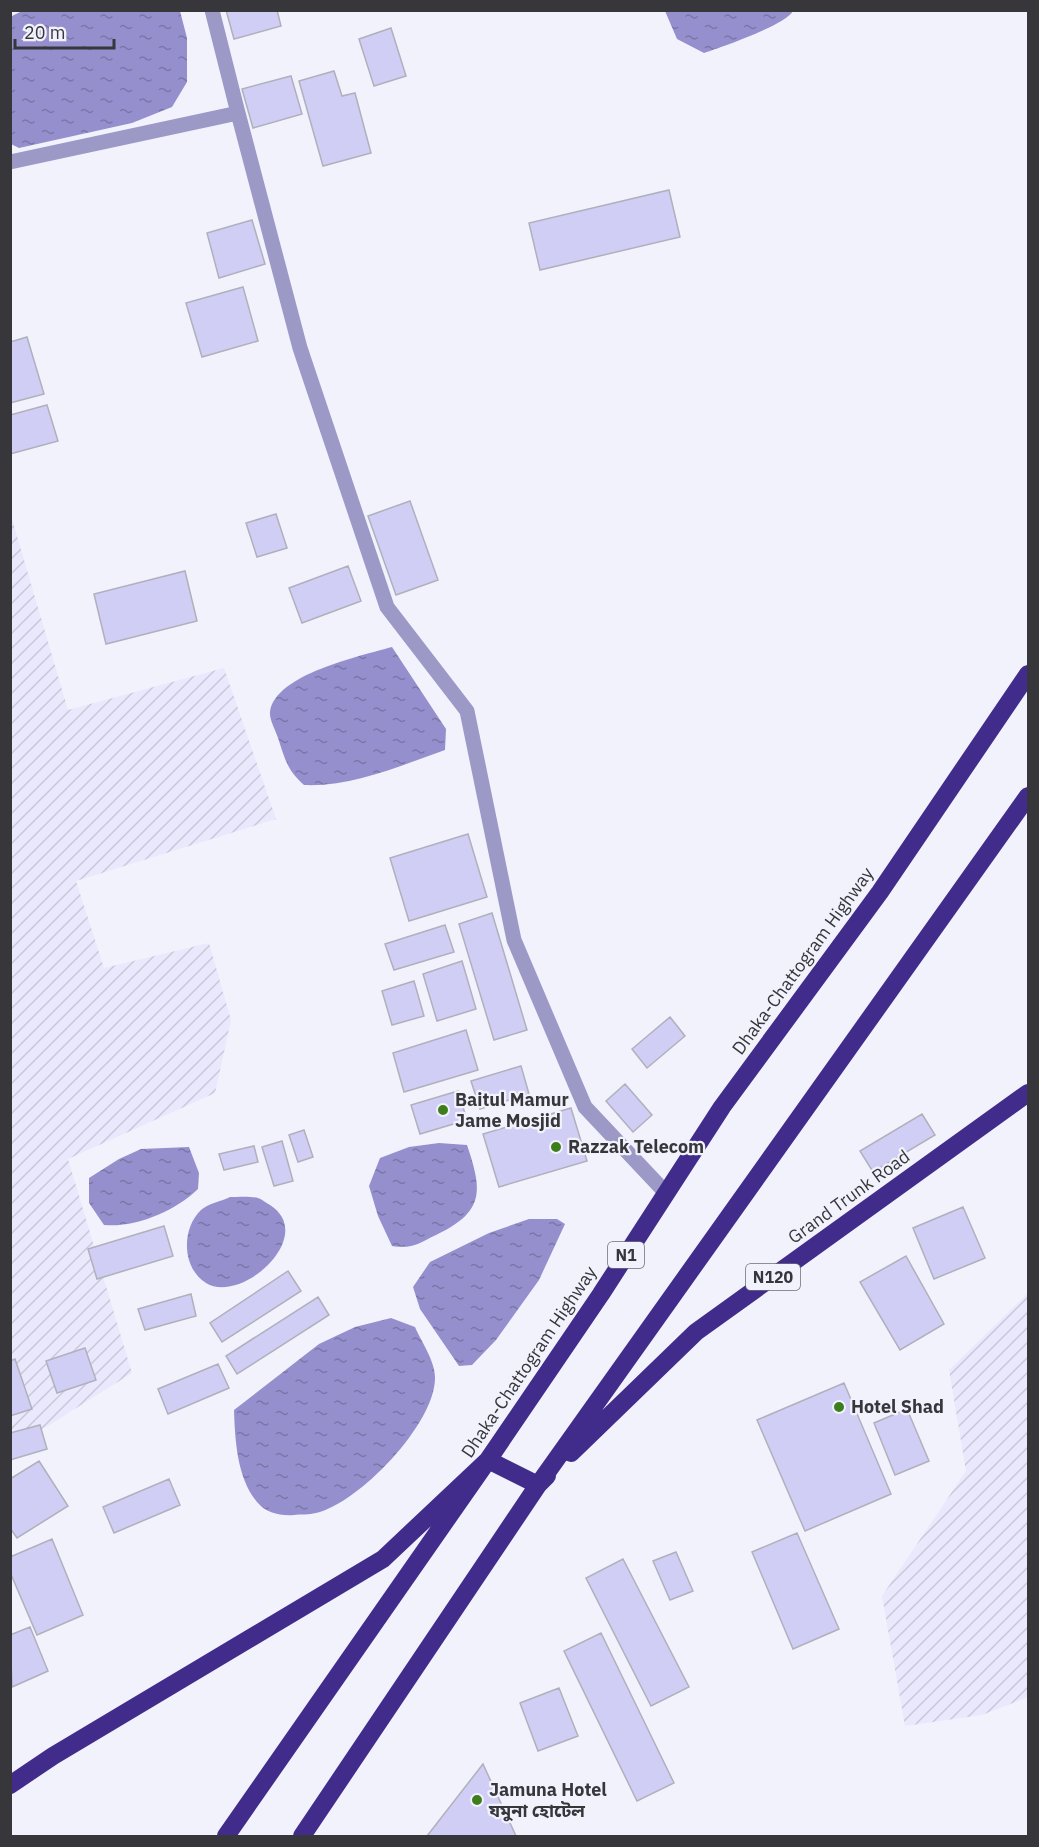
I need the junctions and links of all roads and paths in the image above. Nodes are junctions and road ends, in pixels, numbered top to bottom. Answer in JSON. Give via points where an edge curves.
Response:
{"nodes":[{"id":1,"x":212,"y":10,"type":"edge"},
{"id":2,"x":238,"y":113,"type":"junction"},
{"id":3,"x":10,"y":162,"type":"edge"},
{"id":4,"x":1029,"y":674,"type":"edge"},
{"id":5,"x":1029,"y":796,"type":"edge"},
{"id":6,"x":1029,"y":1093,"type":"edge"},
{"id":7,"x":666,"y":1193,"type":"junction"},
{"id":8,"x":488,"y":1460,"type":"junction"},
{"id":9,"x":538,"y":1485,"type":"junction"},
{"id":10,"x":10,"y":1785,"type":"edge"},
{"id":11,"x":226,"y":1836,"type":"edge"},
{"id":12,"x":302,"y":1836,"type":"edge"}],
"edges":[{"from":1,"to":2,"type":"street"},
{"from":2,"to":3,"type":"street"},
{"from":2,"to":7,"type":"street","via":[[300,348],[387,607],[467,711],[514,940],[585,1107]]},
{"from":4,"to":7,"type":"highway","name":"Dhaka-Chattogram Highway","number":"N1","via":[[880,892],[722,1107]]},
{"from":5,"to":9,"type":"highway"},
{"from":6,"to":9,"type":"highway","name":"Grand Trunk Road","number":"N120","via":[[696,1332]]},
{"from":7,"to":8,"type":"highway","name":"Dhaka-Chattogram Highway","number":"N1"},
{"from":8,"to":9,"type":"highway"},
{"from":8,"to":10,"type":"highway","via":[[382,1559]]},
{"from":8,"to":11,"type":"highway","name":"Dhaka-Chattogram Highway","number":"N1"},
{"from":9,"to":12,"type":"highway"}]}
